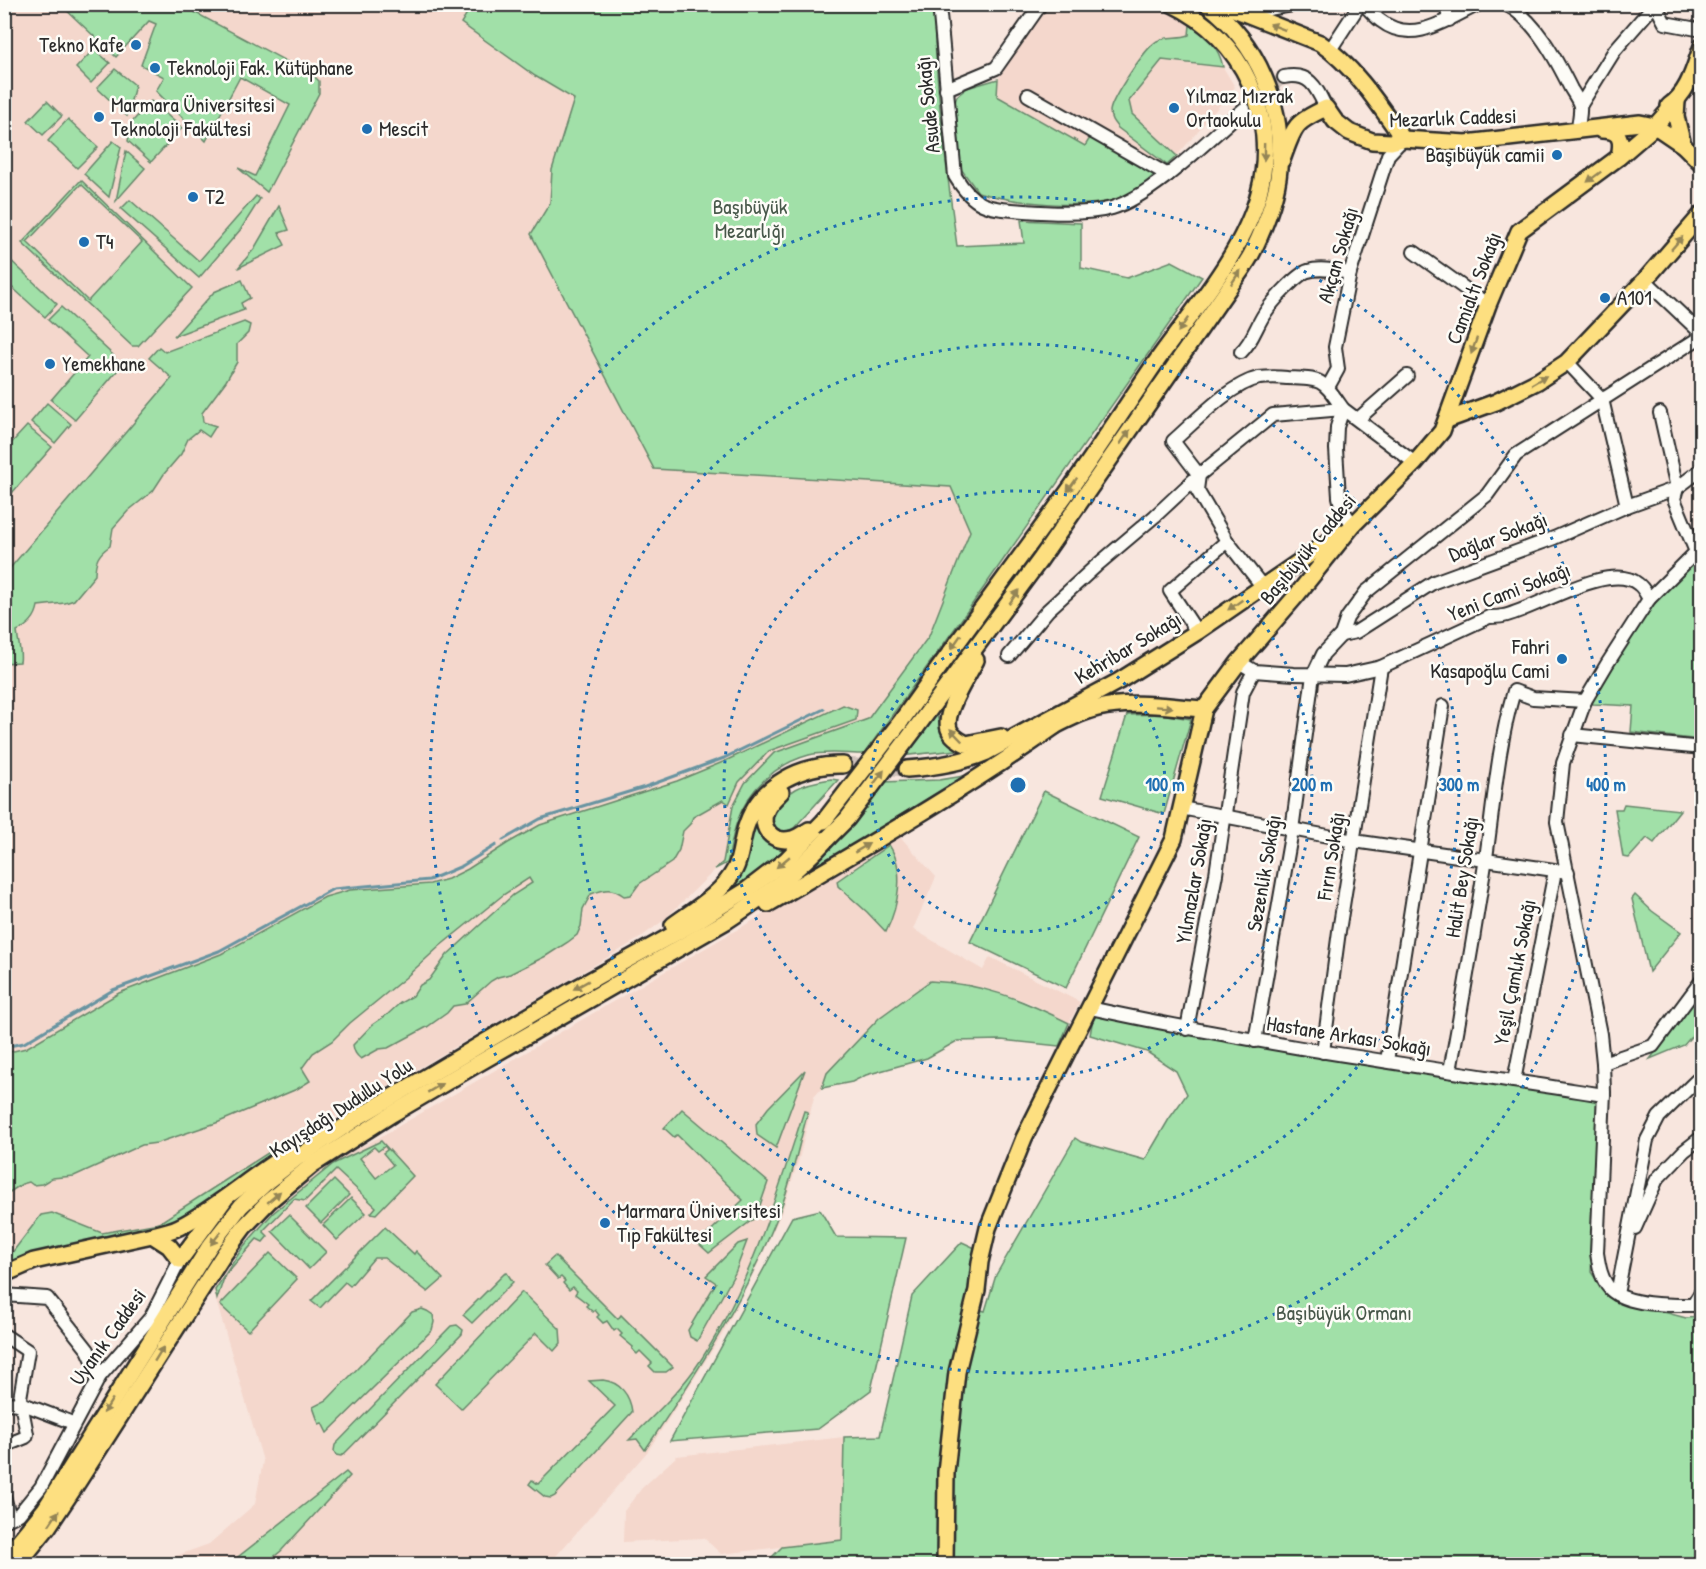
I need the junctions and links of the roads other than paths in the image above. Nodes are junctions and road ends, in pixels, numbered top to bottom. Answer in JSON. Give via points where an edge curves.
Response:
{"nodes":[{"id":1,"x":939,"y":4,"type":"edge"},
{"id":2,"x":1041,"y":4,"type":"edge"},
{"id":3,"x":1172,"y":4,"type":"edge"},
{"id":4,"x":1207,"y":4,"type":"edge"},
{"id":5,"x":1221,"y":4,"type":"edge"},
{"id":6,"x":1299,"y":4,"type":"edge"},
{"id":7,"x":1362,"y":4,"type":"edge"},
{"id":8,"x":1446,"y":4,"type":"edge"},
{"id":9,"x":1479,"y":4,"type":"edge"},
{"id":10,"x":1505,"y":4,"type":"edge"},
{"id":11,"x":1655,"y":4,"type":"edge"},
{"id":12,"x":1277,"y":7,"type":"edge"},
{"id":13,"x":1240,"y":13,"type":"junction"},
{"id":14,"x":1449,"y":20,"type":"junction"},
{"id":15,"x":1701,"y":30,"type":"edge"},
{"id":16,"x":1701,"y":46,"type":"edge"},
{"id":17,"x":1330,"y":50,"type":"junction"},
{"id":18,"x":1284,"y":77,"type":"dead end"},
{"id":19,"x":946,"y":88,"type":"junction"},
{"id":20,"x":1028,"y":95,"type":"dead end"},
{"id":21,"x":1677,"y":101,"type":"junction"},
{"id":22,"x":1580,"y":106,"type":"junction"},
{"id":23,"x":1326,"y":108,"type":"junction"},
{"id":24,"x":1244,"y":109,"type":"tunnel mouth"},
{"id":25,"x":1335,"y":121,"type":"junction"},
{"id":26,"x":1298,"y":123,"type":"junction"},
{"id":27,"x":1648,"y":125,"type":"junction"},
{"id":28,"x":1578,"y":130,"type":"junction"},
{"id":29,"x":1403,"y":139,"type":"junction"},
{"id":30,"x":1683,"y":145,"type":"junction"},
{"id":31,"x":1619,"y":157,"type":"junction"},
{"id":32,"x":1701,"y":164,"type":"edge"},
{"id":33,"x":1279,"y":168,"type":"junction"},
{"id":34,"x":1168,"y":175,"type":"junction"},
{"id":35,"x":1701,"y":214,"type":"edge"},
{"id":36,"x":1414,"y":252,"type":"dead end"},
{"id":37,"x":1350,"y":273,"type":"junction"},
{"id":38,"x":1645,"y":280,"type":"junction"},
{"id":39,"x":1488,"y":305,"type":"junction"},
{"id":40,"x":1701,"y":335,"type":"edge"},
{"id":41,"x":1242,"y":352,"type":"dead end"},
{"id":42,"x":1567,"y":362,"type":"junction"},
{"id":43,"x":1407,"y":376,"type":"dead end"},
{"id":44,"x":1328,"y":387,"type":"junction"},
{"id":45,"x":1602,"y":399,"type":"junction"},
{"id":46,"x":1343,"y":409,"type":"junction"},
{"id":47,"x":1660,"y":413,"type":"dead end"},
{"id":48,"x":1358,"y":419,"type":"junction"},
{"id":49,"x":1447,"y":420,"type":"junction"},
{"id":50,"x":1415,"y":463,"type":"junction"},
{"id":51,"x":1701,"y":469,"type":"edge"},
{"id":52,"x":1199,"y":475,"type":"junction"},
{"id":53,"x":1677,"y":488,"type":"junction"},
{"id":54,"x":1627,"y":506,"type":"junction"},
{"id":55,"x":1353,"y":525,"type":"junction"},
{"id":56,"x":1227,"y":541,"type":"junction"},
{"id":57,"x":1262,"y":586,"type":"junction"},
{"id":58,"x":1649,"y":599,"type":"junction"},
{"id":59,"x":993,"y":627,"type":"junction"},
{"id":60,"x":1197,"y":632,"type":"junction"},
{"id":61,"x":1341,"y":635,"type":"junction"},
{"id":62,"x":1009,"y":656,"type":"dead end"},
{"id":63,"x":1239,"y":662,"type":"junction"},
{"id":64,"x":1381,"y":667,"type":"junction"},
{"id":65,"x":1254,"y":671,"type":"junction"},
{"id":66,"x":1313,"y":675,"type":"junction"},
{"id":67,"x":1119,"y":681,"type":"junction"},
{"id":68,"x":1585,"y":701,"type":"junction"},
{"id":69,"x":1123,"y":704,"type":"junction"},
{"id":70,"x":1443,"y":706,"type":"dead end"},
{"id":71,"x":1204,"y":709,"type":"junction"},
{"id":72,"x":1052,"y":722,"type":"junction"},
{"id":73,"x":1572,"y":735,"type":"junction"},
{"id":74,"x":1701,"y":748,"type":"edge"},
{"id":75,"x":906,"y":773,"type":"tunnel mouth"},
{"id":76,"x":1181,"y":808,"type":"junction"},
{"id":77,"x":1226,"y":816,"type":"junction"},
{"id":78,"x":824,"y":821,"type":"junction"},
{"id":79,"x":1292,"y":830,"type":"junction"},
{"id":80,"x":1354,"y":841,"type":"junction"},
{"id":81,"x":1420,"y":850,"type":"junction"},
{"id":82,"x":1485,"y":859,"type":"junction"},
{"id":83,"x":1562,"y":872,"type":"junction"},
{"id":84,"x":664,"y":957,"type":"junction"},
{"id":85,"x":615,"y":966,"type":"junction"},
{"id":86,"x":1701,"y":980,"type":"edge"},
{"id":87,"x":1088,"y":1013,"type":"junction"},
{"id":88,"x":1187,"y":1029,"type":"junction"},
{"id":89,"x":1255,"y":1041,"type":"junction"},
{"id":90,"x":1323,"y":1052,"type":"junction"},
{"id":91,"x":1387,"y":1061,"type":"junction"},
{"id":92,"x":1603,"y":1064,"type":"junction"},
{"id":93,"x":1450,"y":1071,"type":"junction"},
{"id":94,"x":1701,"y":1075,"type":"edge"},
{"id":95,"x":1514,"y":1081,"type":"junction"},
{"id":96,"x":1604,"y":1095,"type":"junction"},
{"id":97,"x":360,"y":1116,"type":"junction"},
{"id":98,"x":1701,"y":1137,"type":"edge"},
{"id":99,"x":225,"y":1199,"type":"junction"},
{"id":100,"x":152,"y":1235,"type":"junction"},
{"id":101,"x":1628,"y":1239,"type":"junction"},
{"id":102,"x":180,"y":1260,"type":"junction"},
{"id":103,"x":4,"y":1274,"type":"edge"},
{"id":104,"x":1701,"y":1290,"type":"edge"},
{"id":105,"x":1617,"y":1294,"type":"junction"},
{"id":106,"x":4,"y":1295,"type":"edge"},
{"id":107,"x":1697,"y":1305,"type":"edge"},
{"id":108,"x":4,"y":1335,"type":"edge"},
{"id":109,"x":100,"y":1376,"type":"junction"},
{"id":110,"x":4,"y":1403,"type":"edge"},
{"id":111,"x":23,"y":1404,"type":"junction"},
{"id":112,"x":73,"y":1423,"type":"junction"},
{"id":113,"x":4,"y":1446,"type":"edge"},
{"id":114,"x":4,"y":1496,"type":"edge"},
{"id":115,"x":7,"y":1519,"type":"edge"},
{"id":116,"x":4,"y":1559,"type":"edge"},
{"id":117,"x":18,"y":1564,"type":"edge"},
{"id":118,"x":945,"y":1564,"type":"edge"}],
"edges":[{"from":1,"to":19,"type":"street","name":"Asude Sokağı"},
{"from":2,"to":19,"type":"street","via":[[996,68]]},
{"from":3,"to":78,"type":"main road","name":"Kayışdağı Dudullu Yolu","one_way":true,"bridge":true,"via":[[1206,25],[1250,80],[1265,147],[1259,194],[1245,231],[1071,486]]},
{"from":4,"to":33,"type":"main road","via":[[1244,40],[1265,78],[1278,135]]},
{"from":5,"to":13,"type":"main road"},
{"from":6,"to":12,"type":"street"},
{"from":7,"to":14,"type":"street","via":[[1396,30],[1411,32]]},
{"from":7,"to":17,"type":"street"},
{"from":8,"to":14,"type":"street"},
{"from":9,"to":14,"type":"street"},
{"from":10,"to":22,"type":"street","via":[[1528,22],[1546,44]]},
{"from":11,"to":15,"type":"street","via":[[1665,23]]},
{"from":11,"to":22,"type":"street","via":[[1615,50]]},
{"from":12,"to":13,"type":"street"},
{"from":17,"to":13,"type":"main road","one_way":true},
{"from":16,"to":21,"type":"main road","via":[[1689,82]]},
{"from":17,"to":29,"type":"main road","via":[[1372,95]]},
{"from":18,"to":23,"type":"street","name":"Mezarlık Caddesi","via":[[1308,79]]},
{"from":19,"to":34,"type":"street","name":"Asude Sokağı","via":[[955,176],[969,197],[982,204],[1040,213],[1093,211],[1132,199]]},
{"from":20,"to":34,"type":"street"},
{"from":21,"to":27,"type":"main road"},
{"from":21,"to":30,"type":"main road","via":[[1676,117]]},
{"from":22,"to":28,"type":"street"},
{"from":23,"to":25,"type":"main road","name":"Mezarlık Caddesi"},
{"from":23,"to":26,"type":"main road"},
{"from":24,"to":34,"type":"street"},
{"from":25,"to":26,"type":"main road"},
{"from":25,"to":29,"type":"main road","name":"Mezarlık Caddesi","via":[[1349,132],[1372,141]]},
{"from":26,"to":33,"type":"main road"},
{"from":27,"to":28,"type":"main road","name":"Mezarlık Caddesi"},
{"from":27,"to":30,"type":"main road"},
{"from":27,"to":31,"type":"main road","name":"Camialtı Sokağı"},
{"from":28,"to":29,"type":"main road","name":"Mezarlık Caddesi","via":[[1466,143]]},
{"from":28,"to":31,"type":"main road","via":[[1612,130],[1620,139]]},
{"from":29,"to":37,"type":"street","name":"Akçan Sokağı","via":[[1388,154]]},
{"from":30,"to":32,"type":"main road"},
{"from":31,"to":39,"type":"main road","name":"Camialtı Sokağı","one_way":true,"via":[[1519,231]]},
{"from":59,"to":33,"type":"main road","one_way":true,"via":[[1252,253],[1270,211]]},
{"from":38,"to":35,"type":"main road","one_way":true},
{"from":36,"to":39,"type":"street"},
{"from":37,"to":41,"type":"street","via":[[1307,271],[1265,312]]},
{"from":37,"to":44,"type":"street","name":"Akçan Sokağı","via":[[1335,347],[1338,369]]},
{"from":38,"to":40,"type":"street"},
{"from":38,"to":42,"type":"main road"},
{"from":39,"to":49,"type":"main road","name":"Camialtı Sokağı","one_way":true},
{"from":40,"to":45,"type":"street"},
{"from":42,"to":45,"type":"street"},
{"from":49,"to":42,"type":"main road","one_way":true,"via":[[1505,398]]},
{"from":43,"to":48,"type":"street"},
{"from":44,"to":46,"type":"street"},
{"from":44,"to":52,"type":"street","via":[[1316,379],[1273,377],[1241,385],[1173,441]]},
{"from":45,"to":54,"type":"street"},
{"from":45,"to":61,"type":"street","via":[[1516,455],[1487,495],[1366,592],[1347,618]]},
{"from":46,"to":48,"type":"street"},
{"from":46,"to":52,"type":"street","via":[[1273,415]]},
{"from":46,"to":55,"type":"street","via":[[1336,449],[1339,497]]},
{"from":47,"to":53,"type":"street"},
{"from":48,"to":50,"type":"street"},
{"from":49,"to":50,"type":"main road","name":"Başıbüyük Caddesi"},
{"from":50,"to":55,"type":"main road","name":"Başıbüyük Caddesi"},
{"from":51,"to":53,"type":"street","name":"Dağlar Sokağı"},
{"from":52,"to":56,"type":"street","via":[[1197,490]]},
{"from":52,"to":62,"type":"street","via":[[1048,610]]},
{"from":53,"to":54,"type":"street","name":"Dağlar Sokağı"},
{"from":53,"to":58,"type":"street","via":[[1674,499],[1696,552]]},
{"from":54,"to":61,"type":"street","name":"Dağlar Sokağı","via":[[1554,538],[1434,582],[1356,632]]},
{"from":55,"to":57,"type":"main road","name":"Kehribar Sokağı"},
{"from":55,"to":63,"type":"main road","name":"Başıbüyük Caddesi"},
{"from":56,"to":57,"type":"street"},
{"from":56,"to":60,"type":"street","via":[[1170,591]]},
{"from":57,"to":60,"type":"main road","name":"Kehribar Sokağı","one_way":true},
{"from":58,"to":64,"type":"street","name":"Yeni Cami Sokağı","via":[[1639,584],[1628,579],[1600,580],[1504,616],[1489,617]]},
{"from":58,"to":68,"type":"street"},
{"from":72,"to":59,"type":"main road","one_way":true,"via":[[966,744],[949,729],[951,707]]},
{"from":84,"to":59,"type":"main road","name":"Kayışdağı Dudullu Yolu","one_way":true,"bridge":true,"via":[[774,890],[812,856],[847,819]]},
{"from":60,"to":67,"type":"main road","name":"Kehribar Sokağı"},
{"from":61,"to":66,"type":"street","via":[[1323,654]]},
{"from":63,"to":65,"type":"street","name":"Yeni Cami Sokağı"},
{"from":63,"to":71,"type":"main road","name":"Başıbüyük Caddesi"},
{"from":64,"to":66,"type":"street","name":"Yeni Cami Sokağı","via":[[1345,675]]},
{"from":64,"to":80,"type":"street","name":"Fırın Sokağı"},
{"from":65,"to":66,"type":"street","name":"Yeni Cami Sokağı"},
{"from":65,"to":77,"type":"street","name":"Yılmazlar Sokağı","via":[[1243,692]]},
{"from":66,"to":79,"type":"street","name":"Sezenlik Sokağı"},
{"from":67,"to":69,"type":"main road","via":[[1116,694]]},
{"from":67,"to":72,"type":"main road","name":"Kehribar Sokağı"},
{"from":68,"to":73,"type":"street"},
{"from":68,"to":82,"type":"street","name":"Halit Bey Sokağı","via":[[1533,698],[1514,691],[1498,760]]},
{"from":69,"to":71,"type":"main road","one_way":true},
{"from":69,"to":72,"type":"main road","via":[[1095,708]]},
{"from":70,"to":81,"type":"street"},
{"from":71,"to":76,"type":"main road","name":"Başıbüyük Caddesi"},
{"from":72,"to":75,"type":"main road","via":[[959,772],[930,777]]},
{"from":84,"to":72,"type":"main road","one_way":true,"via":[[738,921],[1001,764]]},
{"from":73,"to":74,"type":"street"},
{"from":73,"to":83,"type":"street","via":[[1563,763],[1557,814]]},
{"from":76,"to":77,"type":"street"},
{"from":76,"to":87,"type":"main road","name":"Başıbüyük Caddesi","via":[[1174,839]]},
{"from":77,"to":79,"type":"street"},
{"from":77,"to":88,"type":"street","name":"Yılmazlar Sokağı"},
{"from":78,"to":85,"type":"main road","name":"Kayışdağı Dudullu Yolu","one_way":true,"via":[[786,860],[747,890]]},
{"from":78,"to":85,"type":"main road","via":[[792,839],[776,839],[765,825],[765,814],[783,790],[842,769],[826,765],[807,768],[778,783],[754,807],[735,869],[716,893]]},
{"from":79,"to":80,"type":"street"},
{"from":79,"to":89,"type":"street","name":"Sezenlik Sokağı"},
{"from":80,"to":81,"type":"street"},
{"from":80,"to":90,"type":"street","name":"Fırın Sokağı"},
{"from":81,"to":82,"type":"street"},
{"from":81,"to":91,"type":"street"},
{"from":82,"to":83,"type":"street"},
{"from":82,"to":93,"type":"street","name":"Halit Bey Sokağı"},
{"from":83,"to":92,"type":"street","via":[[1600,1034]]},
{"from":83,"to":95,"type":"street","name":"Yeşil Çamlık Sokağı"},
{"from":117,"to":84,"type":"main road","name":"Kayışdağı Dudullu Yolu","one_way":true,"via":[[53,1519],[224,1254],[268,1201],[312,1165],[392,1114]]},
{"from":85,"to":97,"type":"main road","name":"Kayışdağı Dudullu Yolu","one_way":true},
{"from":86,"to":92,"type":"street","via":[[1653,1046]]},
{"from":87,"to":88,"type":"street","name":"Hastane Arkası Sokağı"},
{"from":87,"to":118,"type":"main road","name":"Başıbüyük Caddesi","via":[[1024,1138],[988,1228],[957,1372],[946,1472]]},
{"from":88,"to":89,"type":"street","name":"Hastane Arkası Sokağı"},
{"from":89,"to":90,"type":"street","name":"Hastane Arkası Sokağı"},
{"from":90,"to":91,"type":"street","name":"Hastane Arkası Sokağı"},
{"from":91,"to":93,"type":"street","name":"Hastane Arkası Sokağı"},
{"from":92,"to":96,"type":"street"},
{"from":93,"to":95,"type":"street","name":"Hastane Arkası Sokağı"},
{"from":94,"to":101,"type":"street","via":[[1659,1117],[1647,1140]]},
{"from":95,"to":96,"type":"street","name":"Hastane Arkası Sokağı"},
{"from":96,"to":105,"type":"street","via":[[1598,1253],[1600,1272]]},
{"from":97,"to":99,"type":"main road","via":[[271,1164]]},
{"from":97,"to":116,"type":"main road","name":"Kayışdağı Dudullu Yolu","one_way":true,"via":[[297,1158],[241,1206],[209,1246],[45,1509]]},
{"from":98,"to":101,"type":"street","via":[[1657,1179]]},
{"from":99,"to":100,"type":"main road","via":[[177,1228]]},
{"from":99,"to":102,"type":"main road"},
{"from":100,"to":102,"type":"main road","via":[[169,1246]]},
{"from":100,"to":103,"type":"main road","via":[[34,1261]]},
{"from":101,"to":105,"type":"street"},
{"from":102,"to":109,"type":"street","name":"Uyanık Caddesi","via":[[151,1317]]},
{"from":104,"to":107,"type":"street"},
{"from":105,"to":107,"type":"street","via":[[1635,1300]]},
{"from":106,"to":109,"type":"street","via":[[47,1299],[88,1350]]},
{"from":108,"to":111,"type":"street","via":[[28,1351]]},
{"from":109,"to":112,"type":"street","name":"Uyanık Caddesi"},
{"from":110,"to":111,"type":"street"},
{"from":111,"to":112,"type":"street"},
{"from":111,"to":113,"type":"street","via":[[26,1437]]},
{"from":112,"to":115,"type":"street","name":"Uyanık Caddesi","via":[[40,1487],[19,1514]]},
{"from":114,"to":115,"type":"street"}]}
